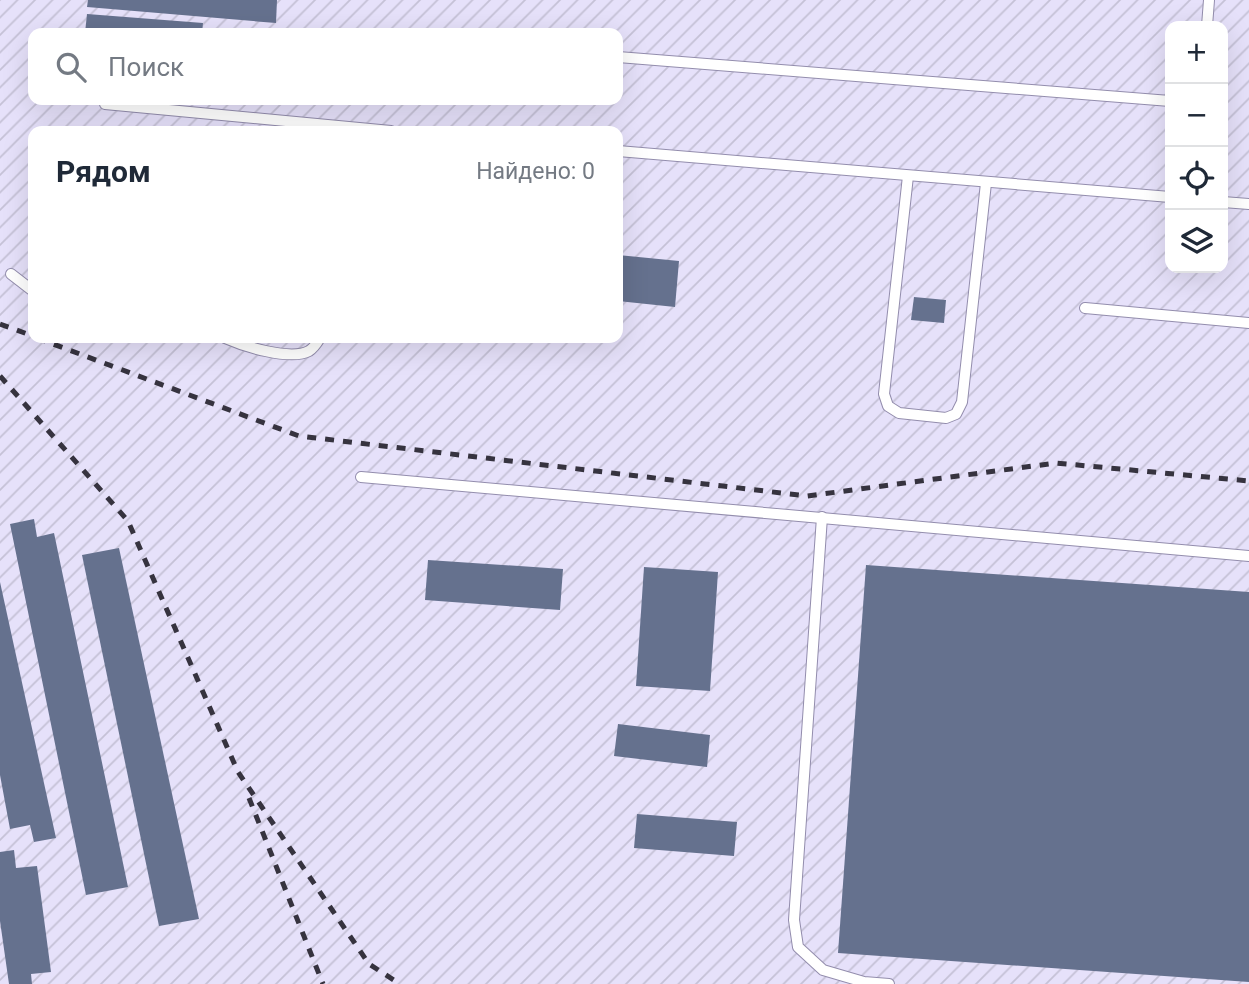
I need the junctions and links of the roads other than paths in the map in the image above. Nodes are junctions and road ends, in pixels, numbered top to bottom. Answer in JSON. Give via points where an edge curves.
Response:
{"nodes":[{"id":1,"x":1209,"y":0,"type":"edge"},
{"id":2,"x":1207,"y":21,"type":"edge"},
{"id":3,"x":623,"y":57,"type":"edge"},
{"id":4,"x":1165,"y":101,"type":"edge"},
{"id":5,"x":114,"y":105,"type":"edge"},
{"id":6,"x":314,"y":126,"type":"edge"},
{"id":7,"x":623,"y":151,"type":"edge"},
{"id":8,"x":908,"y":176,"type":"junction"},
{"id":9,"x":986,"y":183,"type":"junction"},
{"id":10,"x":1165,"y":197,"type":"edge"},
{"id":11,"x":1228,"y":202,"type":"edge"},
{"id":12,"x":1249,"y":204,"type":"edge"},
{"id":13,"x":11,"y":274,"type":"dead end"},
{"id":14,"x":28,"y":287,"type":"edge"},
{"id":15,"x":1085,"y":308,"type":"dead end"},
{"id":16,"x":1249,"y":323,"type":"edge"},
{"id":17,"x":242,"y":343,"type":"edge"},
{"id":18,"x":316,"y":343,"type":"edge"},
{"id":19,"x":361,"y":477,"type":"dead end"},
{"id":20,"x":822,"y":517,"type":"junction"},
{"id":21,"x":1249,"y":556,"type":"edge"},
{"id":22,"x":864,"y":983,"type":"edge"},
{"id":23,"x":889,"y":984,"type":"edge"}],
"edges":[{"from":1,"to":2,"type":"lane"},
{"from":3,"to":4,"type":"lane"},
{"from":5,"to":6,"type":"lane"},
{"from":7,"to":8,"type":"lane"},
{"from":8,"to":9,"type":"lane"},
{"from":8,"to":9,"type":"lane","via":[[884,394],[887,406],[899,413],[946,418],[956,414],[962,402]]},
{"from":9,"to":10,"type":"lane"},
{"from":11,"to":12,"type":"lane"},
{"from":13,"to":14,"type":"lane"},
{"from":15,"to":16,"type":"lane"},
{"from":17,"to":18,"type":"lane","via":[[298,354]]},
{"from":19,"to":20,"type":"lane"},
{"from":20,"to":21,"type":"lane"},
{"from":20,"to":22,"type":"lane","via":[[794,920],[798,947],[823,970]]},
{"from":22,"to":23,"type":"lane"}]}
